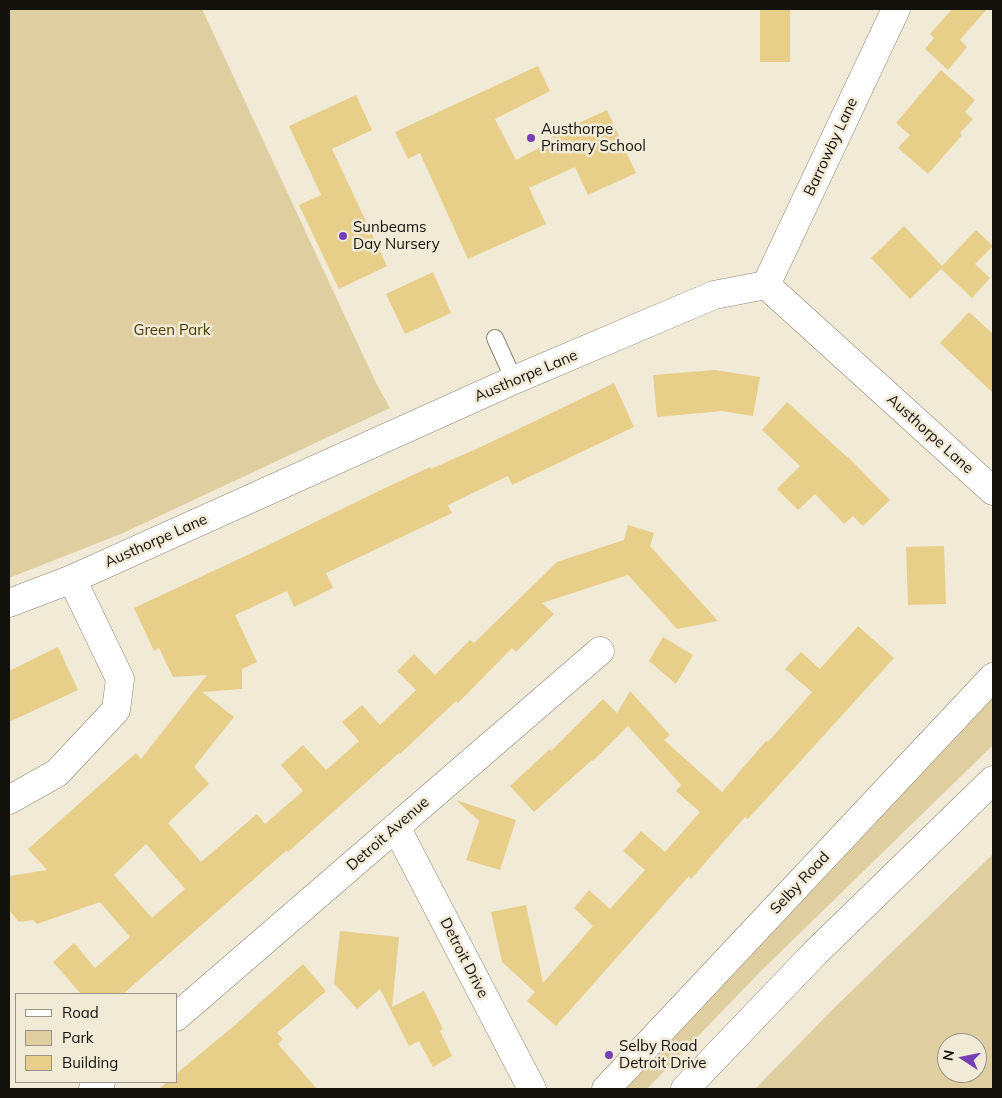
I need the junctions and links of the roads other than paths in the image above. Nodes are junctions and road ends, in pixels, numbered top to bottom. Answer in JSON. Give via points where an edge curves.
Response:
{"nodes":[{"id":1,"x":896,"y":9,"type":"edge"},
{"id":2,"x":766,"y":285,"type":"junction"},
{"id":3,"x":495,"y":338,"type":"dead end"},
{"id":4,"x":514,"y":380,"type":"junction"},
{"id":5,"x":993,"y":491,"type":"edge"},
{"id":6,"x":72,"y":579,"type":"junction"},
{"id":7,"x":9,"y":603,"type":"edge"},
{"id":8,"x":600,"y":651,"type":"dead end"},
{"id":9,"x":993,"y":677,"type":"edge"},
{"id":10,"x":993,"y":780,"type":"edge"},
{"id":11,"x":9,"y":800,"type":"edge"},
{"id":12,"x":396,"y":827,"type":"junction"},
{"id":13,"x":178,"y":1015,"type":"edge"},
{"id":14,"x":532,"y":1089,"type":"edge"},
{"id":15,"x":606,"y":1089,"type":"edge"},
{"id":16,"x":685,"y":1089,"type":"edge"}],
"edges":[{"from":1,"to":2,"type":"street","name":"Barrowby Lane"},
{"from":2,"to":4,"type":"street","name":"Austhorpe Lane","via":[[714,295]]},
{"from":2,"to":5,"type":"street","name":"Austhorpe Lane"},
{"from":3,"to":4,"type":"lane"},
{"from":4,"to":6,"type":"street","name":"Austhorpe Lane"},
{"from":6,"to":7,"type":"street","name":"Austhorpe Lane"},
{"from":6,"to":11,"type":"street","via":[[120,679],[116,710],[57,773]]},
{"from":8,"to":12,"type":"street","name":"Detroit Avenue"},
{"from":9,"to":15,"type":"street","name":"Selby Road"},
{"from":10,"to":16,"type":"street","via":[[815,953]]},
{"from":12,"to":13,"type":"street","name":"Detroit Avenue"},
{"from":12,"to":14,"type":"street","name":"Detroit Drive"}]}
